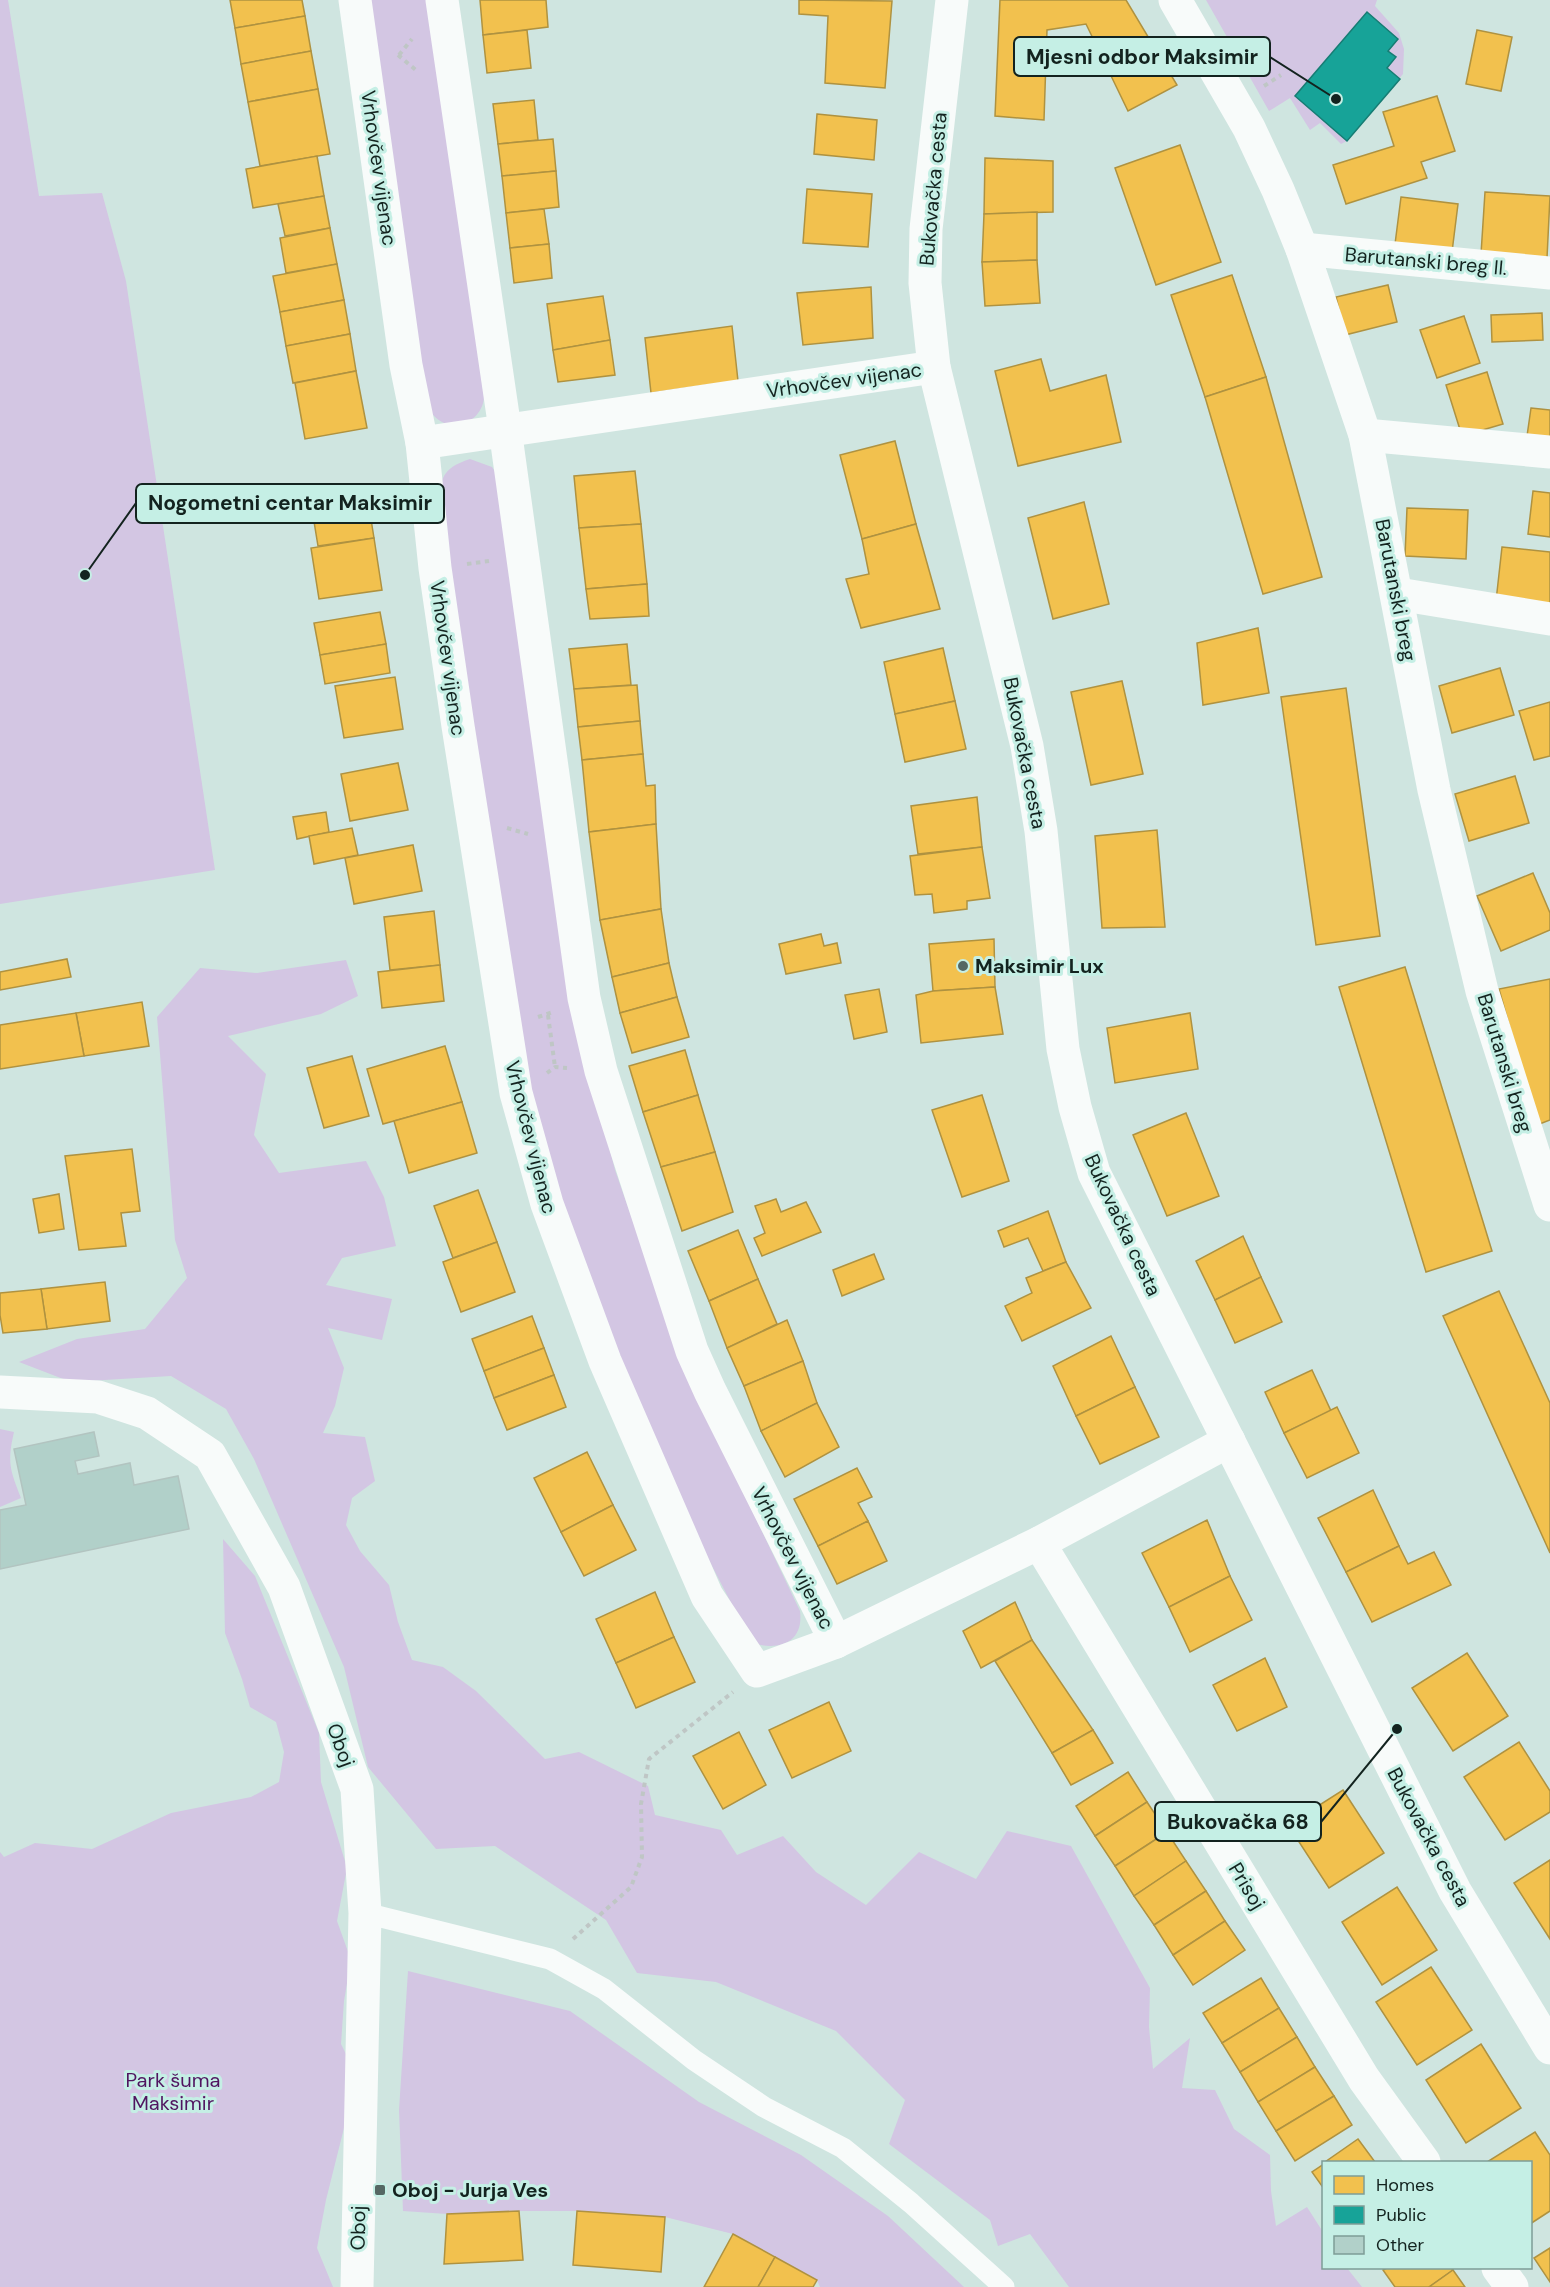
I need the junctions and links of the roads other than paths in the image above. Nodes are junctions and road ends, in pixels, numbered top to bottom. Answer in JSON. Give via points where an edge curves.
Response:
{"nodes":[{"id":1,"x":355,"y":0,"type":"edge"},
{"id":2,"x":442,"y":0,"type":"edge"},
{"id":3,"x":952,"y":0,"type":"edge"},
{"id":4,"x":1175,"y":0,"type":"edge"},
{"id":5,"x":1302,"y":249,"type":"junction"},
{"id":6,"x":1550,"y":273,"type":"edge"},
{"id":7,"x":934,"y":367,"type":"junction"},
{"id":8,"x":505,"y":429,"type":"junction"},
{"id":9,"x":1365,"y":435,"type":"junction"},
{"id":10,"x":422,"y":443,"type":"junction"},
{"id":11,"x":1550,"y":452,"type":"edge"},
{"id":12,"x":1398,"y":594,"type":"junction"},
{"id":13,"x":1550,"y":619,"type":"edge"},
{"id":14,"x":1550,"y":1205,"type":"edge"},
{"id":15,"x":0,"y":1392,"type":"edge"},
{"id":16,"x":1229,"y":1441,"type":"junction"},
{"id":17,"x":1039,"y":1543,"type":"junction"},
{"id":18,"x":836,"y":1642,"type":"junction"},
{"id":19,"x":364,"y":1912,"type":"junction"},
{"id":20,"x":1550,"y":2048,"type":"edge"},
{"id":21,"x":1423,"y":2161,"type":"edge"},
{"id":22,"x":1499,"y":2269,"type":"edge"},
{"id":23,"x":357,"y":2287,"type":"edge"},
{"id":24,"x":1004,"y":2287,"type":"edge"},
{"id":25,"x":1512,"y":2287,"type":"edge"}],
"edges":[{"from":1,"to":10,"type":"street","name":"Vrhovčev vijenac","via":[[406,365]]},
{"from":2,"to":8,"type":"street","name":"Vrhovčev vijenac"},
{"from":3,"to":7,"type":"street","name":"Bukovačka cesta","via":[[926,229],[925,283]]},
{"from":4,"to":5,"type":"street","name":"Barutanski breg","via":[[1249,128]]},
{"from":5,"to":6,"type":"street","name":"Barutanski breg II."},
{"from":5,"to":9,"type":"street","name":"Barutanski breg"},
{"from":7,"to":8,"type":"street","name":"Vrhovčev vijenac"},
{"from":7,"to":16,"type":"street","name":"Bukovačka cesta","via":[[1027,746],[1041,831],[1063,1049],[1075,1107],[1094,1173]]},
{"from":8,"to":10,"type":"street","name":"Vrhovčev vijenac"},
{"from":8,"to":18,"type":"street","name":"Vrhovčev vijenac","via":[[584,998],[601,1071],[692,1351]]},
{"from":9,"to":11,"type":"street"},
{"from":9,"to":12,"type":"street","name":"Barutanski breg"},
{"from":10,"to":18,"type":"street","name":"Vrhovčev vijenac","via":[[435,568],[505,1025],[516,1090],[547,1204],[604,1361],[707,1596],[757,1671]]},
{"from":12,"to":13,"type":"street"},
{"from":12,"to":14,"type":"street","name":"Barutanski breg","via":[[1434,790],[1482,991]]},
{"from":15,"to":19,"type":"street","name":"Oboj","via":[[98,1397],[147,1413],[210,1455],[284,1587],[357,1789]]},
{"from":16,"to":17,"type":"street","name":"Vrhovčev vijenac"},
{"from":16,"to":20,"type":"street","name":"Bukovačka cesta","via":[[1455,1891]]},
{"from":17,"to":18,"type":"street","name":"Vrhovčev vijenac"},
{"from":17,"to":21,"type":"street","name":"Prisoj","via":[[1364,2079]]},
{"from":19,"to":23,"type":"street","name":"Oboj"},
{"from":19,"to":24,"type":"lane","via":[[550,1959],[604,1989],[694,2060],[764,2107],[843,2148]]},
{"from":22,"to":25,"type":"street"}]}
